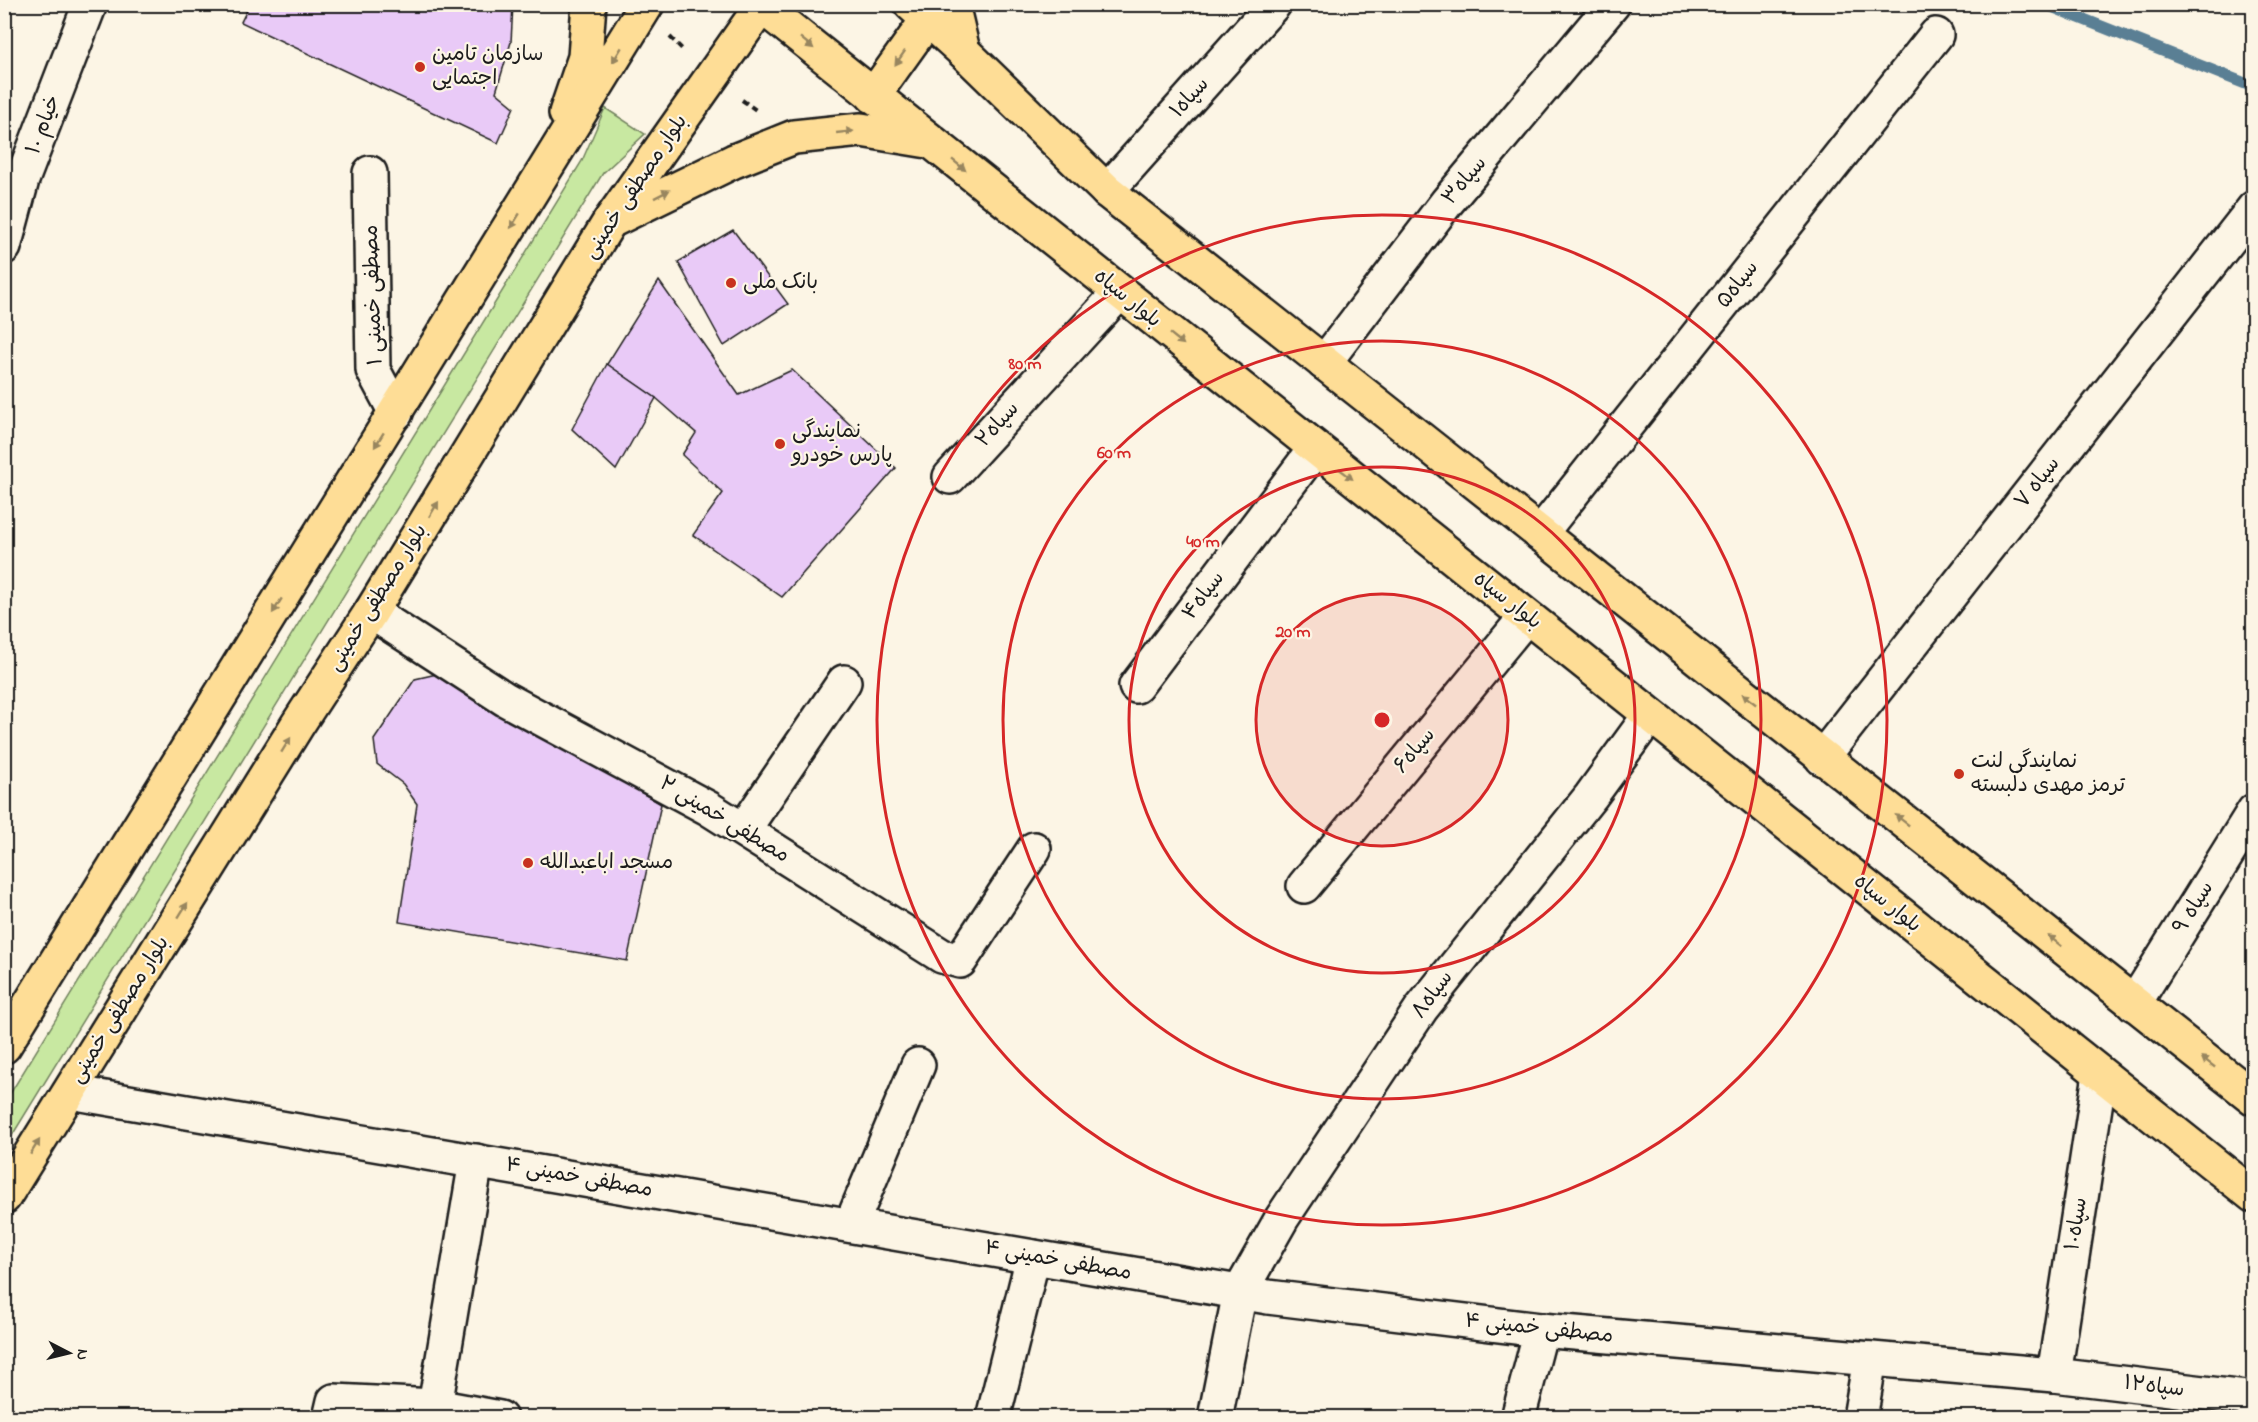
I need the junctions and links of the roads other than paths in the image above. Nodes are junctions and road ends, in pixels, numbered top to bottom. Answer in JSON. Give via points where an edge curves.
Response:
{"nodes":[{"id":1,"x":90,"y":4,"type":"edge"},
{"id":2,"x":589,"y":4,"type":"edge"},
{"id":3,"x":647,"y":4,"type":"edge"},
{"id":4,"x":1274,"y":4,"type":"edge"},
{"id":5,"x":1613,"y":4,"type":"edge"},
{"id":6,"x":761,"y":5,"type":"edge"},
{"id":7,"x":930,"y":9,"type":"edge"},
{"id":8,"x":1936,"y":35,"type":"dead end"},
{"id":9,"x":873,"y":96,"type":"junction"},
{"id":10,"x":929,"y":141,"type":"junction"},
{"id":11,"x":548,"y":168,"type":"junction"},
{"id":12,"x":370,"y":173,"type":"dead end"},
{"id":13,"x":1107,"y":191,"type":"junction"},
{"id":14,"x":2253,"y":208,"type":"edge"},
{"id":15,"x":610,"y":221,"type":"junction"},
{"id":16,"x":4,"y":247,"type":"edge"},
{"id":17,"x":1119,"y":293,"type":"junction"},
{"id":18,"x":1324,"y":363,"type":"junction"},
{"id":19,"x":396,"y":413,"type":"junction"},
{"id":20,"x":1315,"y":449,"type":"junction"},
{"id":21,"x":950,"y":477,"type":"dead end"},
{"id":22,"x":1540,"y":534,"type":"junction"},
{"id":23,"x":371,"y":612,"type":"junction"},
{"id":24,"x":1526,"y":617,"type":"junction"},
{"id":25,"x":844,"y":682,"type":"dead end"},
{"id":26,"x":1136,"y":686,"type":"dead end"},
{"id":27,"x":1650,"y":715,"type":"junction"},
{"id":28,"x":1822,"y":758,"type":"junction"},
{"id":29,"x":2253,"y":811,"type":"edge"},
{"id":30,"x":744,"y":830,"type":"junction"},
{"id":31,"x":1034,"y":849,"type":"dead end"},
{"id":32,"x":1304,"y":886,"type":"dead end"},
{"id":33,"x":2134,"y":1004,"type":"junction"},
{"id":34,"x":4,"y":1046,"type":"edge"},
{"id":35,"x":918,"y":1065,"type":"dead end"},
{"id":36,"x":2100,"y":1074,"type":"junction"},
{"id":37,"x":70,"y":1092,"type":"junction"},
{"id":38,"x":2253,"y":1098,"type":"edge"},
{"id":39,"x":476,"y":1161,"type":"junction"},
{"id":40,"x":2253,"y":1196,"type":"edge"},
{"id":41,"x":4,"y":1197,"type":"edge"},
{"id":42,"x":851,"y":1225,"type":"junction"},
{"id":43,"x":1033,"y":1257,"type":"junction"},
{"id":44,"x":1240,"y":1292,"type":"junction"},
{"id":45,"x":1541,"y":1330,"type":"junction"},
{"id":46,"x":1870,"y":1359,"type":"junction"},
{"id":47,"x":2054,"y":1374,"type":"junction"},
{"id":48,"x":2253,"y":1399,"type":"edge"},
{"id":49,"x":435,"y":1406,"type":"junction"},
{"id":50,"x":330,"y":1418,"type":"edge"},
{"id":51,"x":500,"y":1418,"type":"edge"},
{"id":52,"x":993,"y":1418,"type":"edge"},
{"id":53,"x":1215,"y":1418,"type":"edge"},
{"id":54,"x":1518,"y":1418,"type":"edge"},
{"id":55,"x":1860,"y":1418,"type":"edge"}],
"edges":[{"from":1,"to":16,"type":"street","name":"خیام ۱۰","via":[[22,180]]},
{"from":2,"to":11,"type":"main road","via":[[585,57]]},
{"from":3,"to":11,"type":"main road","one_way":true},
{"from":4,"to":13,"type":"street","name":"سپاه۱"},
{"from":5,"to":18,"type":"street","name":"سپاه۳","via":[[1447,202]]},
{"from":6,"to":9,"type":"main road","name":"بلوار سپاه","one_way":true},
{"from":6,"to":15,"type":"main road","name":"بلوار مصطفی خمینی"},
{"from":7,"to":9,"type":"main road","one_way":true},
{"from":7,"to":13,"type":"main road","via":[[963,51]]},
{"from":8,"to":22,"type":"street","name":"سپاه۵"},
{"from":9,"to":10,"type":"main road","name":"بلوار سپاه"},
{"from":15,"to":10,"type":"main road","one_way":true,"via":[[713,170],[794,137],[861,130]]},
{"from":10,"to":17,"type":"main road","name":"بلوار سپاه","one_way":true},
{"from":11,"to":19,"type":"main road","one_way":true},
{"from":12,"to":19,"type":"street","name":"مصطفی خمینی ۱","via":[[373,370]]},
{"from":13,"to":18,"type":"main road"},
{"from":14,"to":28,"type":"street","name":"سپاه ۷"},
{"from":23,"to":15,"type":"main road","name":"بلوار مصطفی خمینی","one_way":true},
{"from":17,"to":20,"type":"main road","name":"بلوار سپاه","one_way":true},
{"from":17,"to":21,"type":"street","name":"سپاه۲"},
{"from":18,"to":22,"type":"main road"},
{"from":19,"to":34,"type":"main road","one_way":true},
{"from":20,"to":24,"type":"main road","name":"بلوار سپاه","one_way":true},
{"from":20,"to":26,"type":"street","name":"سپاه۴"},
{"from":28,"to":22,"type":"main road","one_way":true},
{"from":23,"to":30,"type":"street","name":"مصطفی خمینی ۲","via":[[505,699]]},
{"from":37,"to":23,"type":"main road","name":"بلوار مصطفی خمینی","one_way":true},
{"from":24,"to":27,"type":"main road","name":"بلوار سپاه"},
{"from":24,"to":32,"type":"street","name":"سپاه۶"},
{"from":25,"to":30,"type":"street"},
{"from":27,"to":36,"type":"main road","name":"بلوار سپاه"},
{"from":27,"to":44,"type":"street","name":"سپاه۸","via":[[1591,796],[1421,1009],[1282,1218]]},
{"from":33,"to":28,"type":"main road","one_way":true},
{"from":29,"to":33,"type":"street","name":"سپاه ۹"},
{"from":30,"to":31,"type":"street","name":"مصطفی خمینی ۲","via":[[942,956],[960,961]]},
{"from":38,"to":33,"type":"main road","one_way":true},
{"from":35,"to":42,"type":"street"},
{"from":36,"to":40,"type":"main road","name":"بلوار سپاه"},
{"from":36,"to":47,"type":"street","name":"سپاه۱۰"},
{"from":37,"to":39,"type":"street","name":"مصطفی خمینی ۴"},
{"from":41,"to":37,"type":"main road","name":"بلوار مصطفی خمینی","one_way":true},
{"from":39,"to":42,"type":"street","name":"مصطفی خمینی ۴"},
{"from":39,"to":49,"type":"street"},
{"from":42,"to":43,"type":"street","name":"مصطفی خمینی ۴"},
{"from":43,"to":44,"type":"street","name":"مصطفی خمینی ۴"},
{"from":43,"to":52,"type":"street"},
{"from":44,"to":45,"type":"street","name":"مصطفی خمینی ۴"},
{"from":44,"to":53,"type":"street","name":"سپاه۸"},
{"from":45,"to":46,"type":"street","name":"مصطفی خمینی ۴"},
{"from":45,"to":54,"type":"street"},
{"from":46,"to":47,"type":"street","name":"مصطفی خمینی ۴"},
{"from":46,"to":55,"type":"street"},
{"from":47,"to":48,"type":"street","name":"سپاه۱۲"},
{"from":49,"to":50,"type":"street","via":[[334,1401]]},
{"from":49,"to":51,"type":"street"}]}
